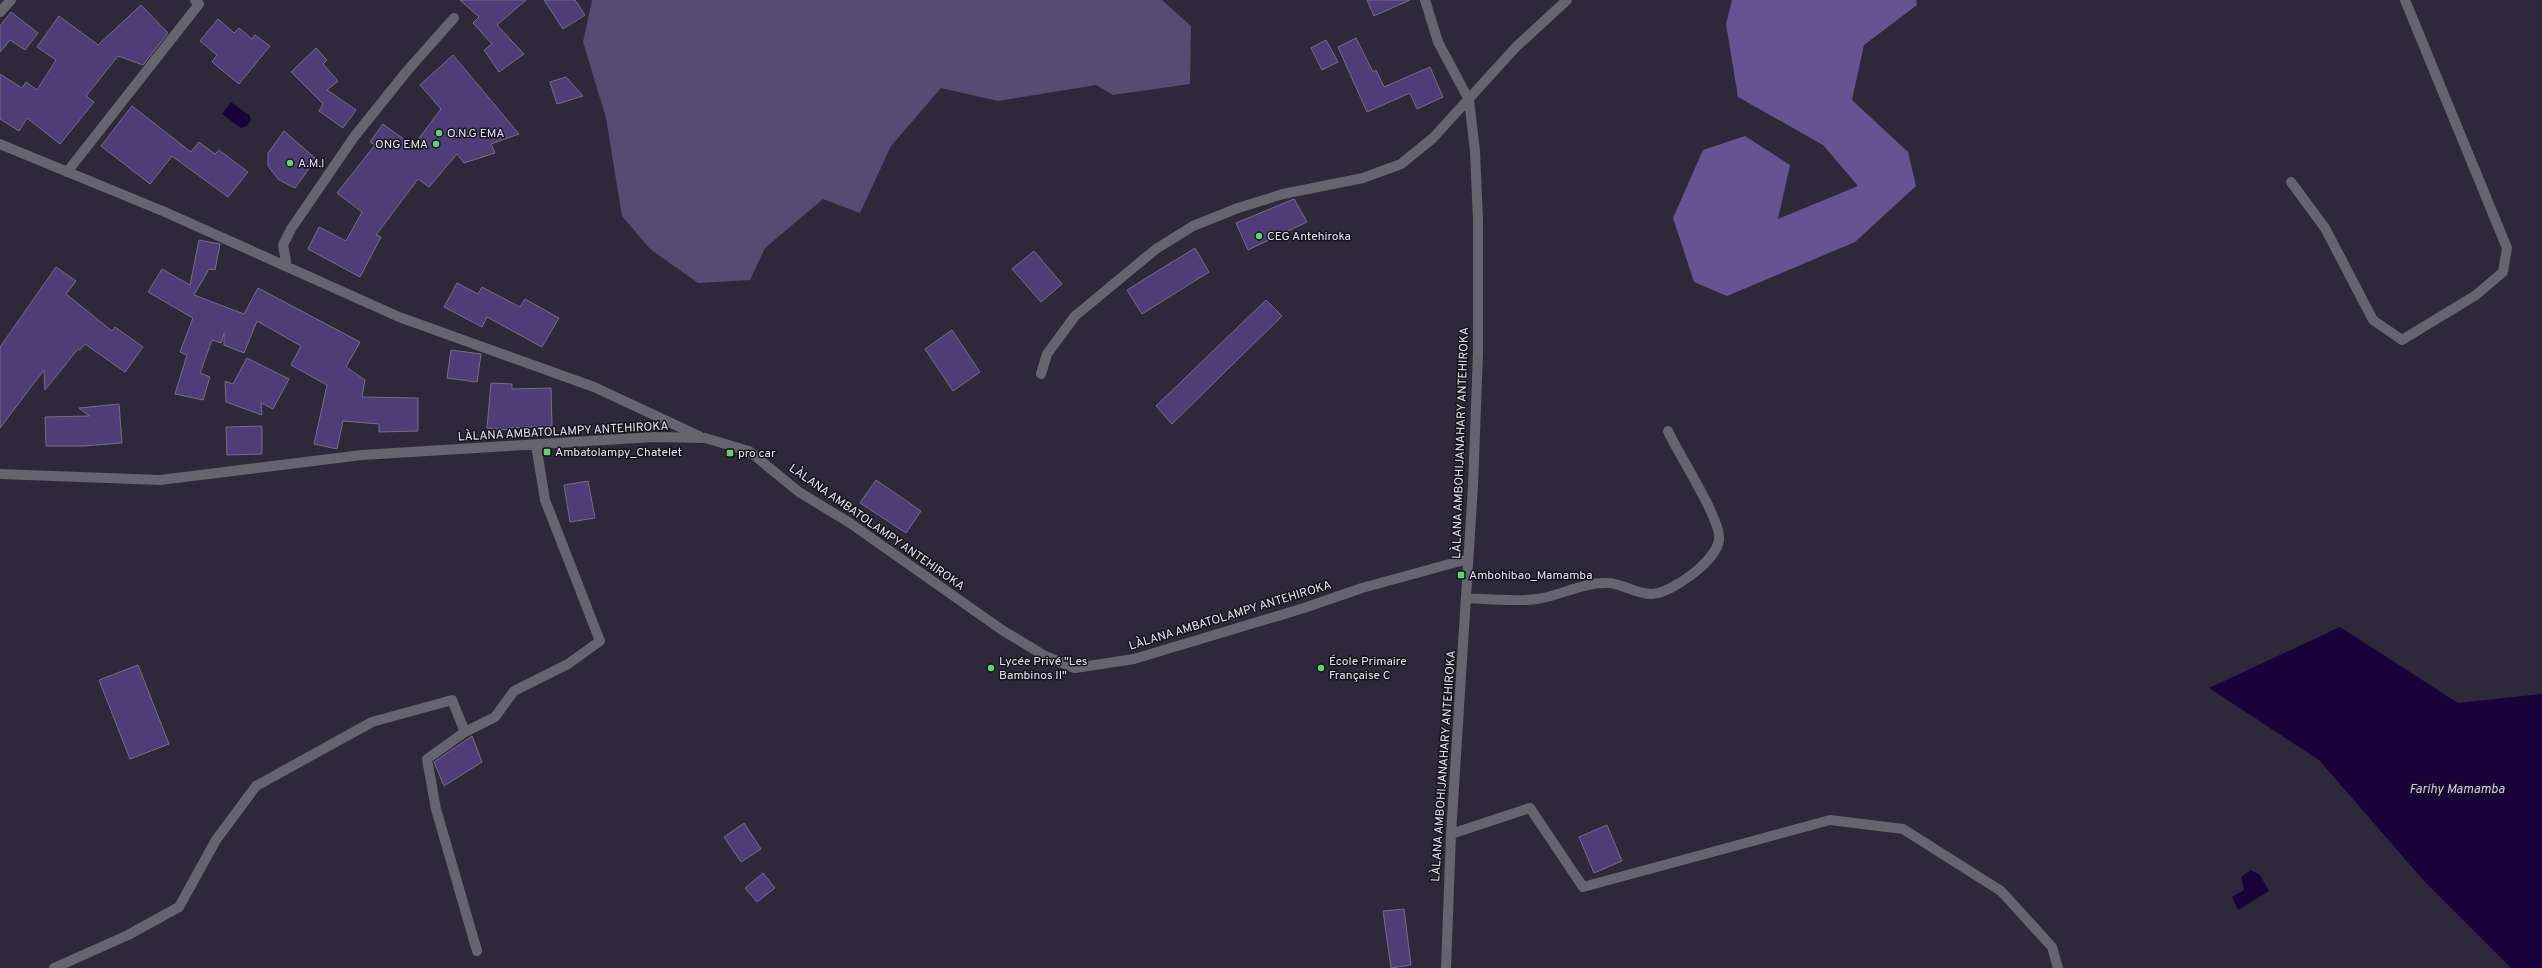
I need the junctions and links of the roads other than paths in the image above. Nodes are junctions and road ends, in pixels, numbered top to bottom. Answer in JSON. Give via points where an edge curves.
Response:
{"nodes":[{"id":1,"x":11,"y":0,"type":"edge"},
{"id":2,"x":195,"y":0,"type":"edge"},
{"id":3,"x":1425,"y":0,"type":"edge"},
{"id":4,"x":1567,"y":0,"type":"edge"},
{"id":5,"x":2405,"y":0,"type":"edge"},
{"id":6,"x":0,"y":12,"type":"edge"},
{"id":7,"x":454,"y":18,"type":"dead end"},
{"id":8,"x":1470,"y":100,"type":"junction"},
{"id":9,"x":0,"y":144,"type":"edge"},
{"id":10,"x":67,"y":172,"type":"junction"},
{"id":11,"x":2291,"y":182,"type":"dead end"},
{"id":12,"x":287,"y":267,"type":"junction"},
{"id":13,"x":1041,"y":374,"type":"dead end"},
{"id":14,"x":1668,"y":432,"type":"dead end"},
{"id":15,"x":705,"y":438,"type":"junction"},
{"id":16,"x":536,"y":445,"type":"junction"},
{"id":17,"x":0,"y":474,"type":"edge"},
{"id":18,"x":1468,"y":559,"type":"junction"},
{"id":19,"x":1467,"y":598,"type":"junction"},
{"id":20,"x":465,"y":732,"type":"junction"},
{"id":21,"x":1451,"y":834,"type":"junction"},
{"id":22,"x":477,"y":951,"type":"dead end"},
{"id":23,"x":54,"y":968,"type":"edge"},
{"id":24,"x":1446,"y":968,"type":"edge"},
{"id":25,"x":2058,"y":968,"type":"edge"}],
"edges":[{"from":1,"to":6,"type":"street"},
{"from":2,"to":10,"type":"street","via":[[199,4]]},
{"from":3,"to":8,"type":"street","name":"LÀLANA AMBOHIJANAHARY ANTEHIROKA","via":[[1438,42]]},
{"from":4,"to":8,"type":"street","via":[[1516,47]]},
{"from":5,"to":11,"type":"street","via":[[2507,248],[2503,272],[2476,295],[2402,340],[2373,320],[2325,228]]},
{"from":7,"to":12,"type":"street","via":[[354,137],[291,229],[283,245]]},
{"from":8,"to":13,"type":"street","via":[[1433,138],[1401,164],[1363,178],[1283,194],[1238,208],[1193,226],[1156,249],[1075,316],[1047,354]]},
{"from":8,"to":18,"type":"street","name":"LÀLANA AMBOHIJANAHARY ANTEHIROKA","via":[[1478,220],[1478,353]]},
{"from":9,"to":10,"type":"street"},
{"from":10,"to":12,"type":"street","via":[[165,212]]},
{"from":12,"to":15,"type":"street","via":[[399,317],[594,387]]},
{"from":14,"to":19,"type":"street","via":[[1715,520],[1719,539],[1714,554],[1694,572],[1666,592],[1651,594],[1635,592],[1608,582],[1538,599]]},
{"from":15,"to":16,"type":"street","name":"LÀLANA AMBATOLAMPY ANTEHIROKA","via":[[654,437]]},
{"from":15,"to":18,"type":"street","name":"LÀLANA AMBATOLAMPY ANTEHIROKA","via":[[749,451],[799,492],[850,523],[1002,630],[1045,656],[1075,668],[1134,659],[1362,588]]},
{"from":16,"to":17,"type":"street","name":"LÀLANA AMBATOLAMPY ANTEHIROKA","via":[[362,454],[160,480]]},
{"from":16,"to":20,"type":"street","via":[[545,500],[600,641],[568,664],[514,691],[495,717]]},
{"from":18,"to":19,"type":"street","name":"LÀLANA AMBOHIJANAHARY ANTEHIROKA"},
{"from":19,"to":21,"type":"street","name":"LÀLANA AMBOHIJANAHARY ANTEHIROKA"},
{"from":20,"to":22,"type":"street","via":[[427,759],[436,809]]},
{"from":20,"to":23,"type":"street","via":[[452,700],[372,722],[256,786],[216,840],[180,907],[128,935]]},
{"from":21,"to":24,"type":"street","name":"LÀLANA AMBOHIJANAHARY ANTEHIROKA"},
{"from":21,"to":25,"type":"street","via":[[1530,808],[1583,887],[1830,820],[1903,829],[2001,891],[2052,947]]}]}
